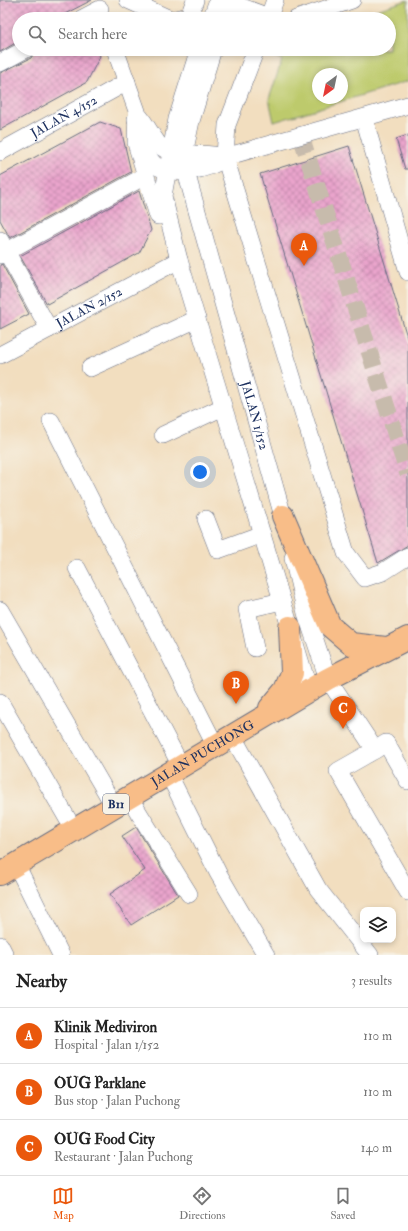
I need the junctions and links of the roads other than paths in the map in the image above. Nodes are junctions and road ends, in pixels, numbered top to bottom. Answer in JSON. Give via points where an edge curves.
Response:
{"nodes":[{"id":1,"x":128,"y":0,"type":"edge"},
{"id":2,"x":195,"y":0,"type":"edge"},
{"id":3,"x":275,"y":0,"type":"edge"},
{"id":4,"x":352,"y":0,"type":"edge"},
{"id":5,"x":227,"y":1,"type":"edge"},
{"id":6,"x":155,"y":12,"type":"edge"},
{"id":7,"x":190,"y":12,"type":"edge"},
{"id":8,"x":217,"y":12,"type":"edge"},
{"id":9,"x":226,"y":12,"type":"edge"},
{"id":10,"x":253,"y":12,"type":"edge"},
{"id":11,"x":272,"y":12,"type":"edge"},
{"id":12,"x":317,"y":12,"type":"edge"},
{"id":13,"x":13,"y":56,"type":"edge"},
{"id":14,"x":118,"y":56,"type":"edge"},
{"id":15,"x":197,"y":56,"type":"edge"},
{"id":16,"x":211,"y":56,"type":"edge"},
{"id":17,"x":253,"y":56,"type":"edge"},
{"id":18,"x":0,"y":63,"type":"edge"},
{"id":19,"x":127,"y":82,"type":"junction"},
{"id":20,"x":408,"y":105,"type":"edge"},
{"id":21,"x":136,"y":116,"type":"junction"},
{"id":22,"x":364,"y":118,"type":"junction"},
{"id":23,"x":0,"y":152,"type":"edge"},
{"id":24,"x":177,"y":153,"type":"junction"},
{"id":25,"x":224,"y":157,"type":"junction"},
{"id":26,"x":166,"y":169,"type":"junction"},
{"id":27,"x":186,"y":172,"type":"junction"},
{"id":28,"x":145,"y":176,"type":"junction"},
{"id":29,"x":2,"y":249,"type":"edge"},
{"id":30,"x":179,"y":260,"type":"junction"},
{"id":31,"x":408,"y":272,"type":"edge"},
{"id":32,"x":197,"y":319,"type":"junction"},
{"id":33,"x":49,"y":329,"type":"junction"},
{"id":34,"x":0,"y":355,"type":"edge"},
{"id":35,"x":90,"y":368,"type":"dead end"},
{"id":36,"x":223,"y":407,"type":"junction"},
{"id":37,"x":51,"y":421,"type":"dead end"},
{"id":38,"x":163,"y":435,"type":"dead end"},
{"id":39,"x":284,"y":516,"type":"junction"},
{"id":40,"x":206,"y":519,"type":"dead end"},
{"id":41,"x":262,"y":534,"type":"junction"},
{"id":42,"x":408,"y":556,"type":"edge"},
{"id":43,"x":77,"y":568,"type":"dead end"},
{"id":44,"x":282,"y":601,"type":"junction"},
{"id":45,"x":0,"y":610,"type":"edge"},
{"id":46,"x":290,"y":627,"type":"junction"},
{"id":47,"x":408,"y":638,"type":"edge"},
{"id":48,"x":255,"y":648,"type":"dead end"},
{"id":49,"x":386,"y":648,"type":"junction"},
{"id":50,"x":328,"y":679,"type":"junction"},
{"id":51,"x":308,"y":690,"type":"junction"},
{"id":52,"x":0,"y":702,"type":"edge"},
{"id":53,"x":263,"y":717,"type":"junction"},
{"id":54,"x":224,"y":740,"type":"junction"},
{"id":55,"x":375,"y":750,"type":"junction"},
{"id":56,"x":175,"y":770,"type":"junction"},
{"id":57,"x":408,"y":781,"type":"edge"},
{"id":58,"x":122,"y":801,"type":"junction"},
{"id":59,"x":74,"y":830,"type":"junction"},
{"id":60,"x":8,"y":869,"type":"edge"},
{"id":61,"x":408,"y":892,"type":"edge"},
{"id":62,"x":190,"y":894,"type":"dead end"},
{"id":63,"x":0,"y":945,"type":"edge"},
{"id":64,"x":5,"y":955,"type":"edge"},
{"id":65,"x":61,"y":955,"type":"edge"},
{"id":66,"x":266,"y":955,"type":"edge"},
{"id":67,"x":370,"y":955,"type":"edge"}],
"edges":[{"from":1,"to":6,"type":"street"},
{"from":2,"to":7,"type":"street"},
{"from":3,"to":11,"type":"street"},
{"from":4,"to":12,"type":"street"},
{"from":5,"to":8,"type":"street"},
{"from":5,"to":9,"type":"street"},
{"from":5,"to":10,"type":"street"},
{"from":13,"to":18,"type":"street"},
{"from":14,"to":19,"type":"street"},
{"from":15,"to":24,"type":"street","via":[[177,119]]},
{"from":16,"to":24,"type":"street","via":[[191,121]]},
{"from":17,"to":25,"type":"street","via":[[227,125]]},
{"from":19,"to":21,"type":"street"},
{"from":19,"to":23,"type":"street","name":"JALAN 4/152"},
{"from":20,"to":22,"type":"street"},
{"from":21,"to":24,"type":"street","via":[[160,146]]},
{"from":21,"to":26,"type":"street","via":[[145,151],[157,167]]},
{"from":21,"to":28,"type":"street","via":[[136,143]]},
{"from":22,"to":25,"type":"street"},
{"from":22,"to":31,"type":"street"},
{"from":24,"to":25,"type":"street","via":[[214,154]]},
{"from":24,"to":26,"type":"street"},
{"from":24,"to":27,"type":"street","name":"JALAN 1/152"},
{"from":25,"to":27,"type":"street","via":[[218,164]]},
{"from":25,"to":42,"type":"street","via":[[346,553],[365,578],[383,572]]},
{"from":26,"to":27,"type":"street"},
{"from":26,"to":30,"type":"street","via":[[163,196]]},
{"from":27,"to":39,"type":"street","name":"JALAN 1/152"},
{"from":28,"to":29,"type":"street"},
{"from":28,"to":30,"type":"street","via":[[164,235]]},
{"from":29,"to":33,"type":"street"},
{"from":30,"to":32,"type":"street"},
{"from":30,"to":33,"type":"street","name":"JALAN 2/152"},
{"from":32,"to":35,"type":"street"},
{"from":32,"to":36,"type":"street"},
{"from":33,"to":34,"type":"street","name":"JALAN 2/152"},
{"from":36,"to":38,"type":"street"},
{"from":36,"to":41,"type":"street"},
{"from":37,"to":54,"type":"street"},
{"from":39,"to":49,"type":"main road","via":[[330,626],[352,644]]},
{"from":39,"to":50,"type":"street","name":"JALAN 1/152","via":[[306,613]]},
{"from":40,"to":41,"type":"street","via":[[218,550]]},
{"from":41,"to":44,"type":"street"},
{"from":43,"to":56,"type":"street"},
{"from":44,"to":46,"type":"street"},
{"from":44,"to":48,"type":"street","via":[[247,609]]},
{"from":45,"to":58,"type":"street"},
{"from":46,"to":51,"type":"street"},
{"from":46,"to":53,"type":"main road","via":[[292,673],[285,690]]},
{"from":47,"to":49,"type":"main road","name":"JALAN PUCHONG","number":"B11"},
{"from":49,"to":50,"type":"main road","name":"JALAN PUCHONG","number":"B11"},
{"from":50,"to":51,"type":"main road","name":"JALAN PUCHONG","number":"B11"},
{"from":50,"to":55,"type":"street","name":"JALAN 1/152"},
{"from":51,"to":53,"type":"main road","name":"JALAN PUCHONG","number":"B11"},
{"from":52,"to":59,"type":"street"},
{"from":53,"to":54,"type":"main road","name":"JALAN PUCHONG","number":"B11"},
{"from":54,"to":56,"type":"main road","name":"JALAN PUCHONG","number":"B11"},
{"from":54,"to":67,"type":"street","via":[[318,889]]},
{"from":55,"to":57,"type":"street","via":[[386,743]]},
{"from":55,"to":61,"type":"street","via":[[338,770]]},
{"from":56,"to":58,"type":"main road","name":"JALAN PUCHONG","number":"B11"},
{"from":56,"to":66,"type":"street","via":[[218,873]]},
{"from":58,"to":59,"type":"main road","name":"JALAN PUCHONG","number":"B11"},
{"from":58,"to":62,"type":"street"},
{"from":59,"to":60,"type":"main road","name":"JALAN PUCHONG","number":"B11"},
{"from":60,"to":65,"type":"street"},
{"from":63,"to":64,"type":"street"}]}
